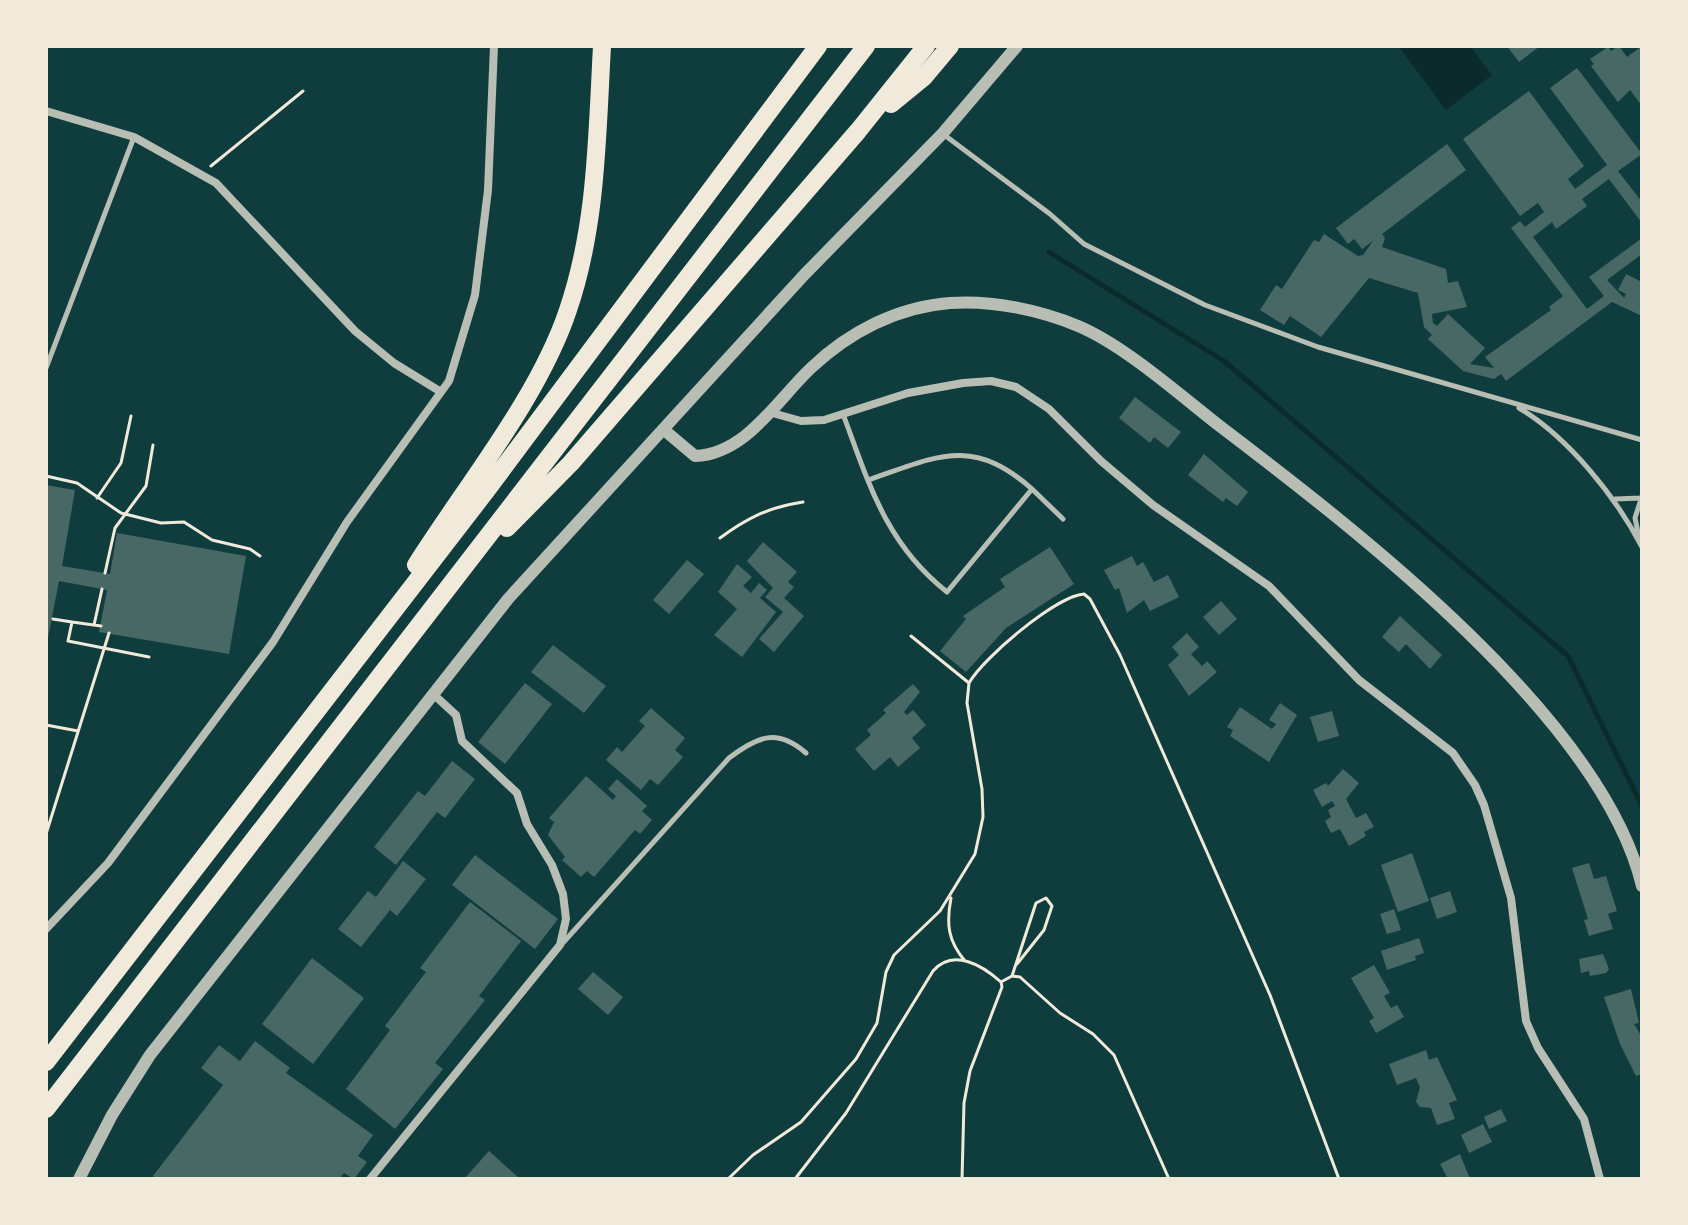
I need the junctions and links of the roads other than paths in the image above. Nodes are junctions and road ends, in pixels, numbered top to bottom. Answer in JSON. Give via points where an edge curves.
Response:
{"nodes":[{"id":1,"x":494,"y":46,"type":"edge"},
{"id":2,"x":602,"y":46,"type":"edge"},
{"id":3,"x":818,"y":46,"type":"edge"},
{"id":4,"x":866,"y":46,"type":"edge"},
{"id":5,"x":926,"y":46,"type":"edge"},
{"id":6,"x":950,"y":46,"type":"edge"},
{"id":7,"x":1017,"y":46,"type":"edge"},
{"id":8,"x":46,"y":111,"type":"edge"},
{"id":9,"x":858,"y":131,"type":"junction"},
{"id":10,"x":943,"y":133,"type":"junction"},
{"id":11,"x":134,"y":137,"type":"junction"},
{"id":12,"x":46,"y":368,"type":"edge"},
{"id":13,"x":441,"y":392,"type":"junction"},
{"id":14,"x":1512,"y":404,"type":"junction"},
{"id":15,"x":769,"y":412,"type":"junction"},
{"id":16,"x":843,"y":414,"type":"junction"},
{"id":17,"x":663,"y":429,"type":"junction"},
{"id":18,"x":1642,"y":440,"type":"edge"},
{"id":19,"x":868,"y":480,"type":"junction"},
{"id":20,"x":1032,"y":489,"type":"junction"},
{"id":21,"x":1642,"y":497,"type":"edge"},
{"id":22,"x":1614,"y":499,"type":"junction"},
{"id":23,"x":1063,"y":519,"type":"dead end"},
{"id":24,"x":1642,"y":546,"type":"edge"},
{"id":25,"x":451,"y":582,"type":"junction"},
{"id":26,"x":352,"y":665,"type":"junction"},
{"id":27,"x":432,"y":693,"type":"junction"},
{"id":28,"x":806,"y":753,"type":"dead end"},
{"id":29,"x":1642,"y":886,"type":"edge"},
{"id":30,"x":57,"y":915,"type":"junction"},
{"id":31,"x":46,"y":921,"type":"edge"},
{"id":32,"x":46,"y":929,"type":"edge"},
{"id":33,"x":560,"y":945,"type":"junction"},
{"id":34,"x":46,"y":1062,"type":"edge"},
{"id":35,"x":72,"y":1074,"type":"junction"},
{"id":36,"x":46,"y":1109,"type":"edge"},
{"id":37,"x":46,"y":1124,"type":"edge"},
{"id":38,"x":79,"y":1179,"type":"edge"},
{"id":39,"x":370,"y":1179,"type":"edge"},
{"id":40,"x":1600,"y":1179,"type":"edge"}],
"edges":[{"from":1,"to":13,"type":"street","via":[[488,190],[475,295],[454,368]]},
{"from":2,"to":26,"type":"highway","via":[[590,225],[568,312],[534,385]]},
{"from":3,"to":26,"type":"highway"},
{"from":4,"to":25,"type":"highway"},
{"from":5,"to":9,"type":"highway"},
{"from":6,"to":9,"type":"highway","via":[[924,77]]},
{"from":7,"to":10,"type":"street"},
{"from":8,"to":11,"type":"street"},
{"from":9,"to":25,"type":"highway","via":[[571,463]]},
{"from":10,"to":14,"type":"lane","via":[[1084,244],[1205,305],[1318,347]]},
{"from":10,"to":17,"type":"street"},
{"from":11,"to":12,"type":"lane"},
{"from":11,"to":13,"type":"street","via":[[216,183],[355,331]]},
{"from":13,"to":30,"type":"street","via":[[347,522],[260,660],[108,863]]},
{"from":14,"to":18,"type":"lane"},
{"from":14,"to":22,"type":"lane","via":[[1549,429]]},
{"from":15,"to":16,"type":"street","via":[[801,421]]},
{"from":15,"to":17,"type":"street","via":[[732,446],[713,455],[695,456]]},
{"from":15,"to":29,"type":"street","via":[[833,349],[885,318],[918,308],[986,303],[1081,327],[1250,449],[1459,626],[1543,714],[1585,769],[1629,849]]},
{"from":16,"to":19,"type":"lane"},
{"from":16,"to":40,"type":"street","via":[[908,393],[963,383],[991,381],[1016,387],[1049,409],[1153,505],[1269,586],[1359,680],[1453,753],[1484,805],[1511,898],[1526,1021],[1584,1119]]},
{"from":17,"to":27,"type":"street","via":[[508,599]]},
{"from":19,"to":20,"type":"lane","via":[[968,454],[1000,464]]},
{"from":19,"to":20,"type":"lane","via":[[890,531],[947,592]]},
{"from":20,"to":23,"type":"lane"},
{"from":21,"to":22,"type":"lane"},
{"from":21,"to":24,"type":"lane","via":[[1635,518]]},
{"from":22,"to":24,"type":"lane"},
{"from":25,"to":35,"type":"highway"},
{"from":26,"to":34,"type":"highway"},
{"from":27,"to":33,"type":"street","via":[[456,715],[462,741],[517,793],[563,894],[566,919]]},
{"from":27,"to":38,"type":"street","via":[[150,1055]]},
{"from":28,"to":33,"type":"lane","via":[[786,738],[770,735],[729,758]]},
{"from":30,"to":31,"type":"street"},
{"from":30,"to":32,"type":"street"},
{"from":33,"to":39,"type":"street"},
{"from":35,"to":36,"type":"highway"},
{"from":35,"to":37,"type":"highway"}]}
